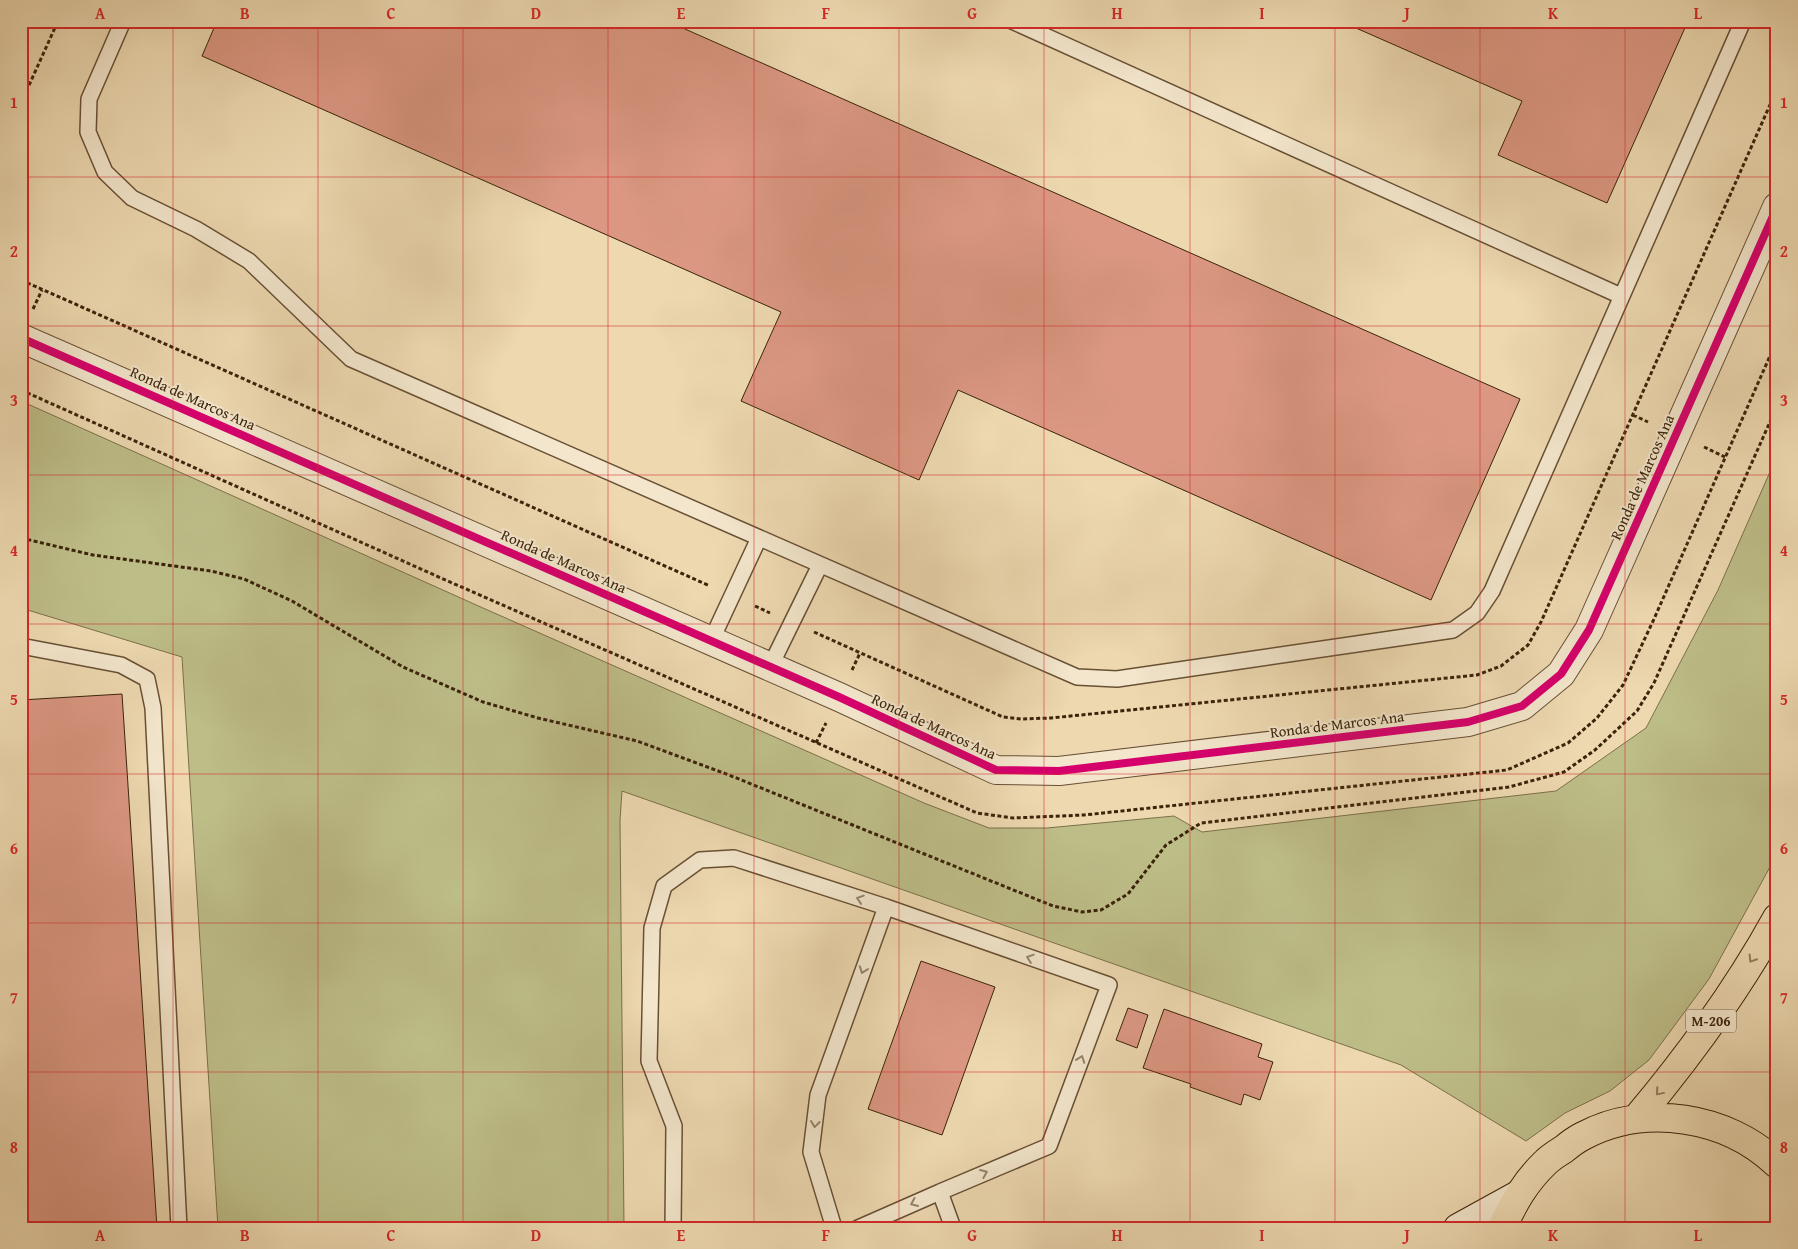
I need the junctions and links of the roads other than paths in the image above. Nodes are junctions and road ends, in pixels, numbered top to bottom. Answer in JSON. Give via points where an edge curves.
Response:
{"nodes":[{"id":1,"x":123,"y":21,"type":"edge"},
{"id":2,"x":1012,"y":21,"type":"edge"},
{"id":3,"x":1742,"y":21,"type":"edge"},
{"id":4,"x":1777,"y":207,"type":"edge"},
{"id":5,"x":1621,"y":296,"type":"junction"},
{"id":6,"x":21,"y":338,"type":"edge"},
{"id":7,"x":759,"y":538,"type":"junction"},
{"id":8,"x":820,"y":565,"type":"junction"},
{"id":9,"x":711,"y":641,"type":"junction"},
{"id":10,"x":21,"y":646,"type":"edge"},
{"id":11,"x":770,"y":667,"type":"junction"},
{"id":12,"x":886,"y":907,"type":"junction"},
{"id":13,"x":1777,"y":918,"type":"edge"},
{"id":14,"x":1637,"y":1118,"type":"junction"},
{"id":15,"x":1777,"y":1164,"type":"edge"},
{"id":16,"x":940,"y":1192,"type":"junction"},
{"id":17,"x":1518,"y":1195,"type":"junction"},
{"id":18,"x":179,"y":1228,"type":"edge"},
{"id":19,"x":672,"y":1228,"type":"edge"},
{"id":20,"x":834,"y":1228,"type":"edge"},
{"id":21,"x":858,"y":1228,"type":"edge"},
{"id":22,"x":953,"y":1228,"type":"edge"},
{"id":23,"x":1458,"y":1228,"type":"edge"},
{"id":24,"x":1502,"y":1228,"type":"edge"}],
"edges":[{"from":1,"to":7,"type":"lane","via":[[89,99],[88,132],[105,172],[132,198],[196,229],[249,261],[351,359]]},
{"from":2,"to":5,"type":"lane"},
{"from":3,"to":5,"type":"lane"},
{"from":4,"to":11,"type":"street","name":"Ronda de Marcos Ana","via":[[1589,630],[1561,674],[1522,706],[1468,722],[1059,772],[996,770]]},
{"from":5,"to":8,"type":"lane","via":[[1492,591],[1477,613],[1453,630],[1117,679],[1077,677]]},
{"from":6,"to":9,"type":"street","name":"Ronda de Marcos Ana"},
{"from":7,"to":8,"type":"lane"},
{"from":7,"to":9,"type":"lane"},
{"from":8,"to":11,"type":"lane"},
{"from":9,"to":11,"type":"street","name":"Ronda de Marcos Ana"},
{"from":10,"to":18,"type":"lane","via":[[121,665],[147,679],[153,708]]},
{"from":16,"to":12,"type":"lane","one_way":true,"via":[[1049,1146],[1109,985]]},
{"from":12,"to":19,"type":"lane","one_way":true,"via":[[734,858],[700,860],[664,886],[652,928],[649,1061],[674,1126]]},
{"from":12,"to":20,"type":"lane","one_way":true,"via":[[818,1095],[811,1152]]},
{"from":13,"to":14,"type":"main road","number":"M-206","one_way":true,"via":[[1724,1003]]},
{"from":14,"to":15,"type":"main road","via":[[1681,1118],[1723,1129],[1762,1150]]},
{"from":14,"to":17,"type":"main road","via":[[1583,1136],[1546,1161]]},
{"from":16,"to":21,"type":"lane","one_way":true},
{"from":16,"to":22,"type":"lane"},
{"from":17,"to":23,"type":"street"},
{"from":17,"to":24,"type":"main road"}]}
